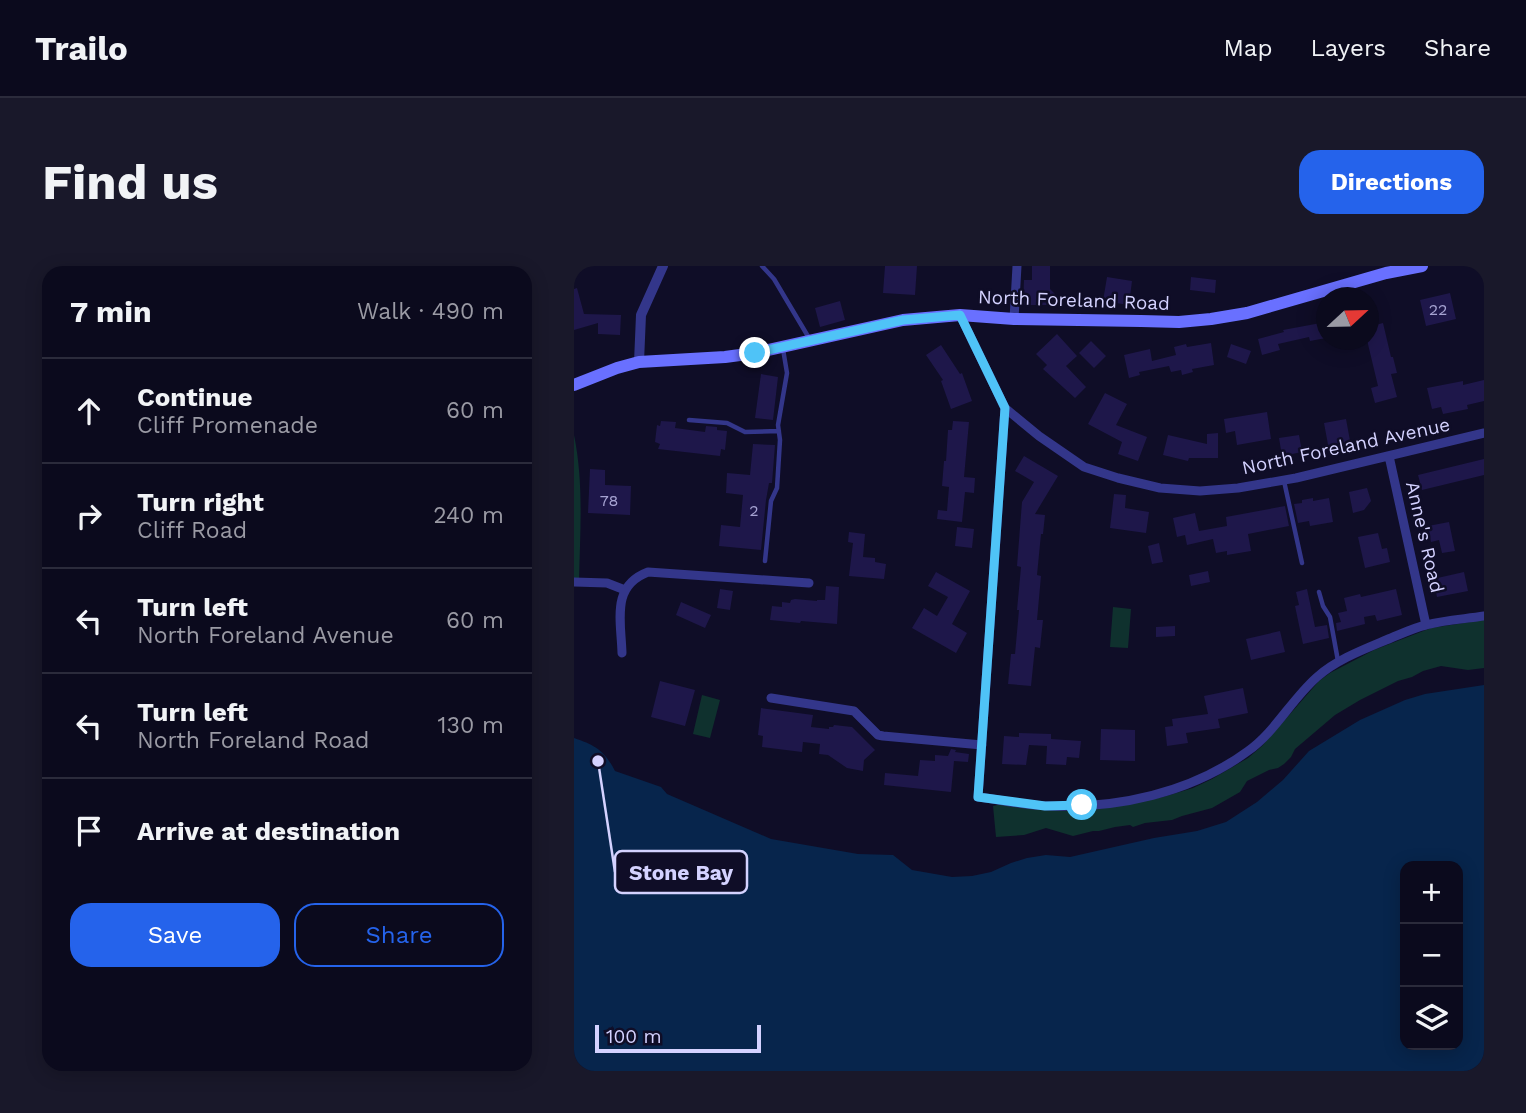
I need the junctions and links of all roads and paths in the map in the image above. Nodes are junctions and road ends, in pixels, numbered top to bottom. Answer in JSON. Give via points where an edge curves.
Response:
{"nodes":[{"id":1,"x":663,"y":266,"type":"edge"},
{"id":2,"x":762,"y":266,"type":"edge"},
{"id":3,"x":1017,"y":266,"type":"edge"},
{"id":4,"x":1422,"y":266,"type":"edge"},
{"id":5,"x":1377,"y":271,"type":"edge"},
{"id":6,"x":960,"y":315,"type":"junction"},
{"id":7,"x":1014,"y":319,"type":"junction"},
{"id":8,"x":811,"y":342,"type":"junction"},
{"id":9,"x":783,"y":348,"type":"junction"},
{"id":10,"x":639,"y":362,"type":"junction"},
{"id":11,"x":574,"y":385,"type":"edge"},
{"id":12,"x":1005,"y":408,"type":"junction"},
{"id":13,"x":689,"y":420,"type":"dead end"},
{"id":14,"x":779,"y":431,"type":"junction"},
{"id":15,"x":1484,"y":433,"type":"edge"},
{"id":16,"x":1389,"y":456,"type":"junction"},
{"id":17,"x":1284,"y":480,"type":"junction"},
{"id":18,"x":765,"y":561,"type":"dead end"},
{"id":19,"x":1302,"y":564,"type":"dead end"},
{"id":20,"x":574,"y":582,"type":"edge"},
{"id":21,"x":809,"y":583,"type":"dead end"},
{"id":22,"x":625,"y":590,"type":"junction"},
{"id":23,"x":1319,"y":592,"type":"dead end"},
{"id":24,"x":1484,"y":616,"type":"edge"},
{"id":25,"x":1426,"y":625,"type":"junction"},
{"id":26,"x":622,"y":653,"type":"dead end"},
{"id":27,"x":1338,"y":662,"type":"junction"},
{"id":28,"x":771,"y":698,"type":"dead end"},
{"id":29,"x":982,"y":745,"type":"junction"}],
"edges":[{"from":1,"to":10,"type":"street","via":[[641,316]]},
{"from":2,"to":8,"type":"lane"},
{"from":3,"to":7,"type":"street"},
{"from":4,"to":5,"type":"main road","name":"North Foreland Road"},
{"from":5,"to":7,"type":"main road","name":"North Foreland Road","via":[[1260,310],[1211,319]]},
{"from":6,"to":7,"type":"main road","name":"North Foreland Road"},
{"from":6,"to":8,"type":"main road","name":"North Foreland Road","via":[[903,320]]},
{"from":6,"to":12,"type":"street","name":"North Foreland Avenue"},
{"from":8,"to":9,"type":"main road","name":"North Foreland Road"},
{"from":9,"to":10,"type":"main road","name":"North Foreland Road"},
{"from":9,"to":14,"type":"lane","via":[[786,373]]},
{"from":10,"to":11,"type":"main road","name":"North Foreland Road"},
{"from":12,"to":17,"type":"street","name":"North Foreland Avenue","via":[[1084,467],[1118,478],[1199,491]]},
{"from":12,"to":29,"type":"street"},
{"from":13,"to":14,"type":"lane","via":[[727,423],[745,432]]},
{"from":14,"to":18,"type":"lane","via":[[777,488],[771,502]]},
{"from":15,"to":16,"type":"street","name":"North Foreland Avenue"},
{"from":16,"to":17,"type":"street","name":"North Foreland Avenue"},
{"from":16,"to":25,"type":"street","name":"Anne's Road"},
{"from":17,"to":19,"type":"lane"},
{"from":20,"to":22,"type":"street","via":[[607,583]]},
{"from":21,"to":22,"type":"street","via":[[648,572],[631,580]]},
{"from":22,"to":26,"type":"street"},
{"from":23,"to":27,"type":"lane"},
{"from":24,"to":25,"type":"street"},
{"from":25,"to":27,"type":"street"},
{"from":27,"to":29,"type":"street","via":[[1317,677],[1250,750],[1213,774],[1162,793],[1126,801],[1045,806],[978,797]]},
{"from":28,"to":29,"type":"street","via":[[854,712],[878,735]]}]}
